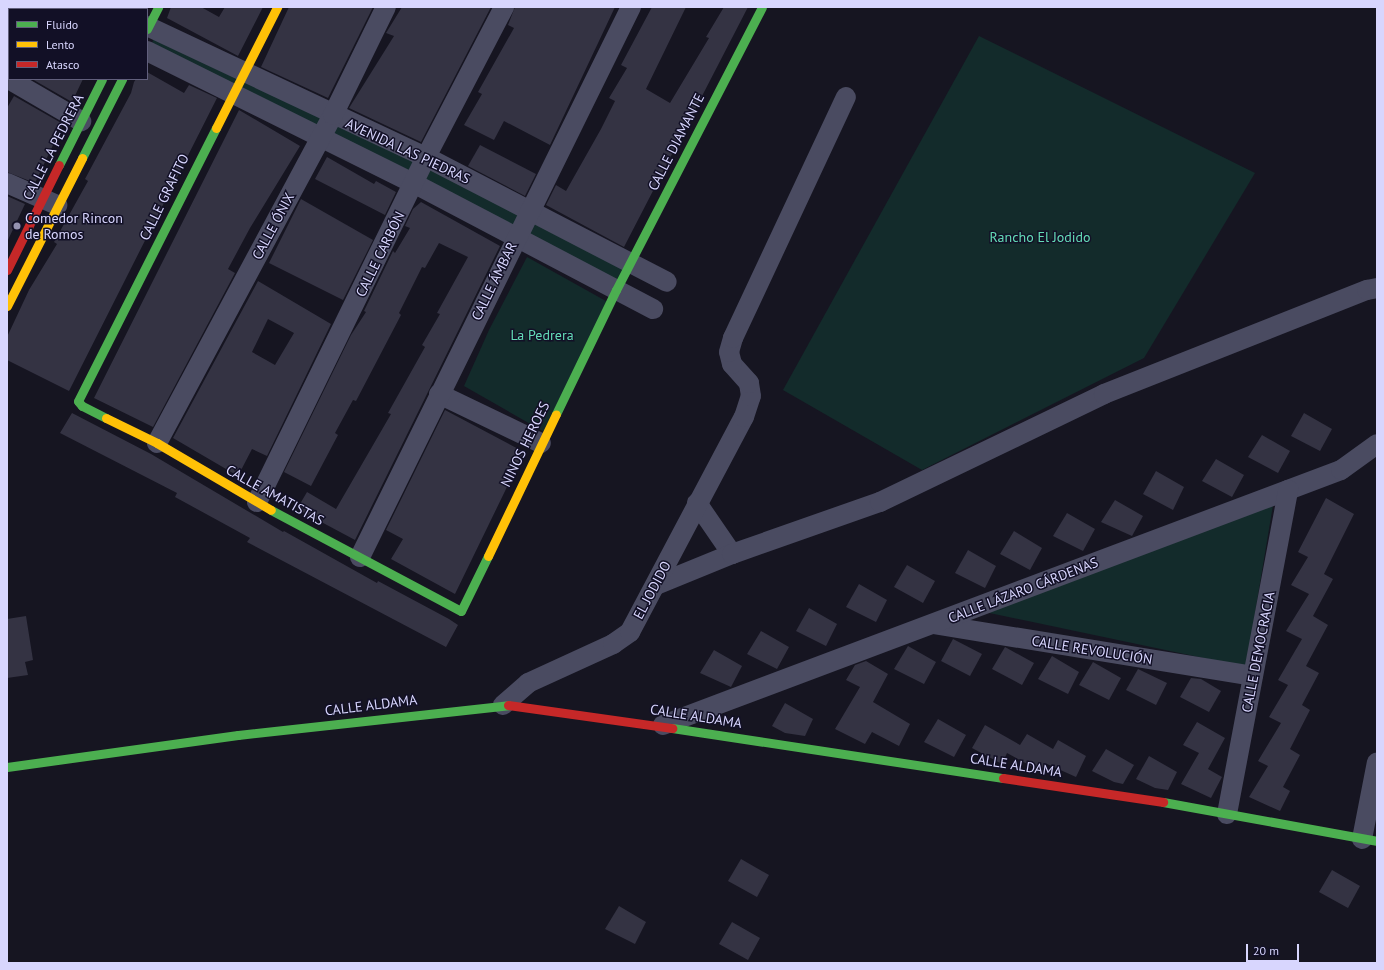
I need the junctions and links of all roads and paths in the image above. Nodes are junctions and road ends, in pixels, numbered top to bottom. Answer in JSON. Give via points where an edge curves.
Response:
{"nodes":[{"id":1,"x":158,"y":7,"type":"edge"},
{"id":2,"x":277,"y":7,"type":"edge"},
{"id":3,"x":386,"y":7,"type":"edge"},
{"id":4,"x":504,"y":7,"type":"edge"},
{"id":5,"x":631,"y":7,"type":"edge"},
{"id":6,"x":762,"y":7,"type":"edge"},
{"id":7,"x":148,"y":25,"type":"edge"},
{"id":8,"x":148,"y":27,"type":"edge"},
{"id":9,"x":148,"y":50,"type":"edge"},
{"id":10,"x":243,"y":72,"type":"junction"},
{"id":11,"x":10,"y":80,"type":"edge"},
{"id":12,"x":102,"y":80,"type":"edge"},
{"id":13,"x":121,"y":80,"type":"edge"},
{"id":14,"x":232,"y":92,"type":"junction"},
{"id":15,"x":846,"y":97,"type":"dead end"},
{"id":16,"x":333,"y":115,"type":"junction"},
{"id":17,"x":81,"y":121,"type":"junction"},
{"id":18,"x":321,"y":137,"type":"junction"},
{"id":19,"x":426,"y":157,"type":"junction"},
{"id":20,"x":7,"y":183,"type":"edge"},
{"id":21,"x":415,"y":184,"type":"junction"},
{"id":22,"x":49,"y":202,"type":"junction"},
{"id":23,"x":530,"y":212,"type":"junction"},
{"id":24,"x":515,"y":239,"type":"junction"},
{"id":25,"x":630,"y":263,"type":"junction"},
{"id":26,"x":7,"y":270,"type":"edge"},
{"id":27,"x":667,"y":282,"type":"dead end"},
{"id":28,"x":1377,"y":288,"type":"edge"},
{"id":29,"x":616,"y":290,"type":"junction"},
{"id":30,"x":7,"y":306,"type":"edge"},
{"id":31,"x":653,"y":308,"type":"dead end"},
{"id":32,"x":439,"y":394,"type":"junction"},
{"id":33,"x":78,"y":401,"type":"joint"},
{"id":34,"x":157,"y":443,"type":"junction"},
{"id":35,"x":541,"y":443,"type":"junction"},
{"id":36,"x":1377,"y":444,"type":"edge"},
{"id":37,"x":1288,"y":490,"type":"junction"},
{"id":38,"x":257,"y":502,"type":"junction"},
{"id":39,"x":697,"y":503,"type":"junction"},
{"id":40,"x":732,"y":554,"type":"junction"},
{"id":41,"x":360,"y":557,"type":"junction"},
{"id":42,"x":656,"y":585,"type":"junction"},
{"id":43,"x":461,"y":611,"type":"joint"},
{"id":44,"x":932,"y":624,"type":"junction"},
{"id":45,"x":1253,"y":676,"type":"junction"},
{"id":46,"x":503,"y":704,"type":"junction"},
{"id":47,"x":662,"y":725,"type":"junction"},
{"id":48,"x":1377,"y":762,"type":"edge"},
{"id":49,"x":7,"y":767,"type":"edge"},
{"id":50,"x":1227,"y":814,"type":"junction"},
{"id":51,"x":1370,"y":840,"type":"edge"}],
"edges":[{"from":1,"to":7,"type":"main road"},
{"from":2,"to":10,"type":"main road","name":"CALLE GRAFITO"},
{"from":3,"to":16,"type":"street","name":"CALLE ÓNIX"},
{"from":4,"to":19,"type":"street","name":"CALLE CARBÓN"},
{"from":5,"to":23,"type":"street","name":"CALLE ÁMBAR"},
{"from":6,"to":25,"type":"main road","name":"CALLE DIAMANTE"},
{"from":8,"to":10,"type":"street","name":"AVENIDA LAS PIEDRAS"},
{"from":9,"to":14,"type":"street","name":"AVENIDA LAS PIEDRAS"},
{"from":10,"to":14,"type":"main road","name":"CALLE GRAFITO"},
{"from":10,"to":16,"type":"street","name":"AVENIDA LAS PIEDRAS"},
{"from":11,"to":17,"type":"street"},
{"from":12,"to":17,"type":"main road","name":"CALLE LA PEDRERA"},
{"from":13,"to":22,"type":"main road","name":"CALLE LA PEDRERA"},
{"from":14,"to":18,"type":"street","name":"AVENIDA LAS PIEDRAS"},
{"from":14,"to":33,"type":"main road","name":"CALLE GRAFITO"},
{"from":15,"to":39,"type":"street","name":"EL JODIDO","via":[[733,338],[729,352],[732,364],[749,383],[751,396],[744,417]]},
{"from":16,"to":18,"type":"street","name":"CALLE ÓNIX"},
{"from":16,"to":19,"type":"street","name":"AVENIDA LAS PIEDRAS"},
{"from":17,"to":22,"type":"main road","name":"CALLE LA PEDRERA"},
{"from":18,"to":21,"type":"street","name":"AVENIDA LAS PIEDRAS"},
{"from":18,"to":34,"type":"street","name":"CALLE ÓNIX"},
{"from":19,"to":21,"type":"street","name":"CALLE CARBÓN"},
{"from":19,"to":23,"type":"street","name":"AVENIDA LAS PIEDRAS"},
{"from":20,"to":22,"type":"street"},
{"from":21,"to":24,"type":"street","name":"AVENIDA LAS PIEDRAS"},
{"from":21,"to":38,"type":"street","name":"CALLE CARBÓN"},
{"from":22,"to":26,"type":"main road","name":"CALLE LA PEDRERA"},
{"from":22,"to":30,"type":"main road","name":"CALLE LA PEDRERA"},
{"from":23,"to":24,"type":"street","name":"CALLE ÁMBAR"},
{"from":23,"to":25,"type":"street","name":"AVENIDA LAS PIEDRAS"},
{"from":24,"to":29,"type":"street","name":"AVENIDA LAS PIEDRAS"},
{"from":24,"to":32,"type":"street","name":"CALLE ÁMBAR"},
{"from":25,"to":27,"type":"street","name":"AVENIDA LAS PIEDRAS"},
{"from":25,"to":29,"type":"main road","name":"CALLE DIAMANTE"},
{"from":28,"to":40,"type":"street","via":[[1353,295],[1104,394],[880,502]]},
{"from":29,"to":31,"type":"street","name":"AVENIDA LAS PIEDRAS"},
{"from":29,"to":35,"type":"main road","name":"NINOS HEROES"},
{"from":32,"to":35,"type":"street"},
{"from":32,"to":41,"type":"street","name":"CALLE ÁMBAR"},
{"from":33,"to":34,"type":"main road","name":"CALLE AMATISTAS","via":[[82,406]]},
{"from":34,"to":38,"type":"main road","name":"CALLE AMATISTAS"},
{"from":35,"to":43,"type":"main road","name":"NINOS HEROES"},
{"from":36,"to":37,"type":"street","name":"CALLE LÁZARO CÁRDENAS","via":[[1349,466]]},
{"from":37,"to":44,"type":"street","name":"CALLE LÁZARO CÁRDENAS"},
{"from":37,"to":45,"type":"street","name":"CALLE DEMOCRACIA"},
{"from":38,"to":41,"type":"main road","name":"CALLE AMATISTAS"},
{"from":39,"to":40,"type":"street"},
{"from":39,"to":42,"type":"street","name":"EL JODIDO"},
{"from":40,"to":42,"type":"street"},
{"from":41,"to":43,"type":"main road","name":"CALLE AMATISTAS"},
{"from":42,"to":46,"type":"street","name":"EL JODIDO","via":[[630,632],[613,644],[528,683]]},
{"from":44,"to":45,"type":"street","name":"CALLE REVOLUCIÓN"},
{"from":44,"to":47,"type":"street","name":"CALLE LÁZARO CÁRDENAS"},
{"from":45,"to":50,"type":"street","name":"CALLE DEMOCRACIA"},
{"from":46,"to":47,"type":"main road","name":"CALLE ALDAMA"},
{"from":46,"to":49,"type":"main road","name":"CALLE ALDAMA","via":[[238,735]]},
{"from":47,"to":50,"type":"main road","name":"CALLE ALDAMA"},
{"from":48,"to":51,"type":"street"},
{"from":50,"to":51,"type":"main road","name":"CALLE ALDAMA"}]}
